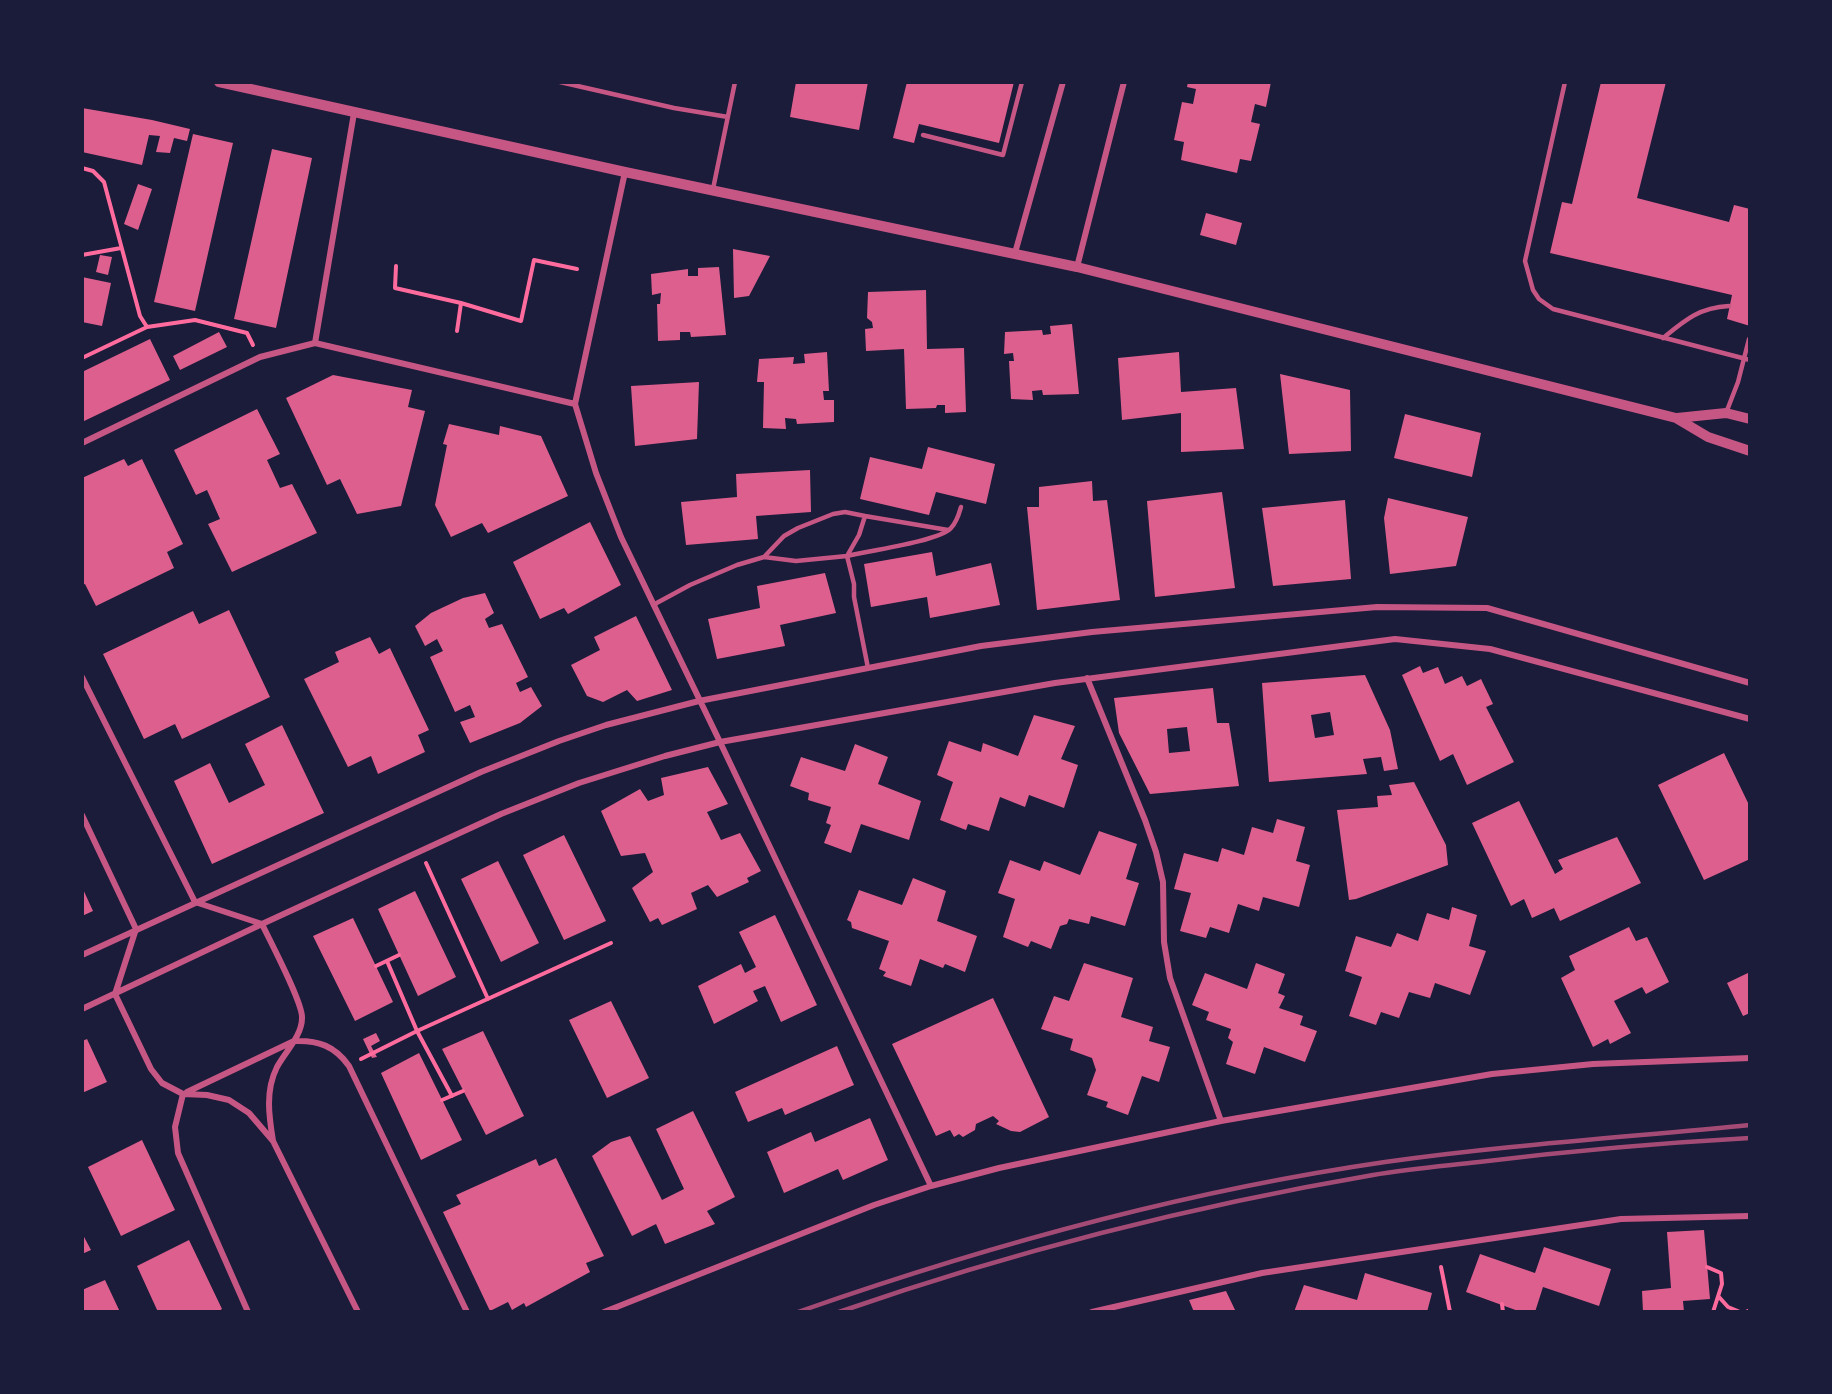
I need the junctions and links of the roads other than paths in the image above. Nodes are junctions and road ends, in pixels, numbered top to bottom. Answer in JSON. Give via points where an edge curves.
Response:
{"nodes":[{"id":1,"x":219,"y":82,"type":"edge"},
{"id":2,"x":560,"y":82,"type":"edge"},
{"id":3,"x":735,"y":82,"type":"edge"},
{"id":4,"x":1022,"y":82,"type":"edge"},
{"id":5,"x":1063,"y":82,"type":"edge"},
{"id":6,"x":1124,"y":82,"type":"edge"},
{"id":7,"x":1565,"y":82,"type":"edge"},
{"id":8,"x":354,"y":113,"type":"junction"},
{"id":9,"x":728,"y":117,"type":"junction"},
{"id":10,"x":923,"y":135,"type":"dead end"},
{"id":11,"x":625,"y":172,"type":"junction"},
{"id":12,"x":713,"y":190,"type":"junction"},
{"id":13,"x":1015,"y":253,"type":"junction"},
{"id":14,"x":1077,"y":267,"type":"junction"},
{"id":15,"x":1729,"y":306,"type":"dead end"},
{"id":16,"x":1663,"y":338,"type":"junction"},
{"id":17,"x":1749,"y":339,"type":"edge"},
{"id":18,"x":315,"y":343,"type":"junction"},
{"id":19,"x":1747,"y":359,"type":"edge"},
{"id":20,"x":576,"y":404,"type":"junction"},
{"id":21,"x":1726,"y":413,"type":"junction"},
{"id":22,"x":1676,"y":418,"type":"junction"},
{"id":23,"x":1749,"y":419,"type":"edge"},
{"id":24,"x":82,"y":443,"type":"edge"},
{"id":25,"x":1749,"y":451,"type":"edge"},
{"id":26,"x":961,"y":507,"type":"dead end"},
{"id":27,"x":865,"y":516,"type":"junction"},
{"id":28,"x":950,"y":530,"type":"junction"},
{"id":29,"x":847,"y":556,"type":"junction"},
{"id":30,"x":764,"y":557,"type":"junction"},
{"id":31,"x":653,"y":605,"type":"junction"},
{"id":32,"x":868,"y":668,"type":"junction"},
{"id":33,"x":82,"y":677,"type":"edge"},
{"id":34,"x":1088,"y":678,"type":"junction"},
{"id":35,"x":1749,"y":683,"type":"edge"},
{"id":36,"x":699,"y":701,"type":"junction"},
{"id":37,"x":1749,"y":719,"type":"edge"},
{"id":38,"x":720,"y":742,"type":"junction"},
{"id":39,"x":82,"y":815,"type":"edge"},
{"id":40,"x":195,"y":902,"type":"junction"},
{"id":41,"x":262,"y":924,"type":"junction"},
{"id":42,"x":136,"y":929,"type":"junction"},
{"id":43,"x":82,"y":955,"type":"edge"},
{"id":44,"x":115,"y":994,"type":"junction"},
{"id":45,"x":82,"y":1010,"type":"edge"},
{"id":46,"x":294,"y":1041,"type":"junction"},
{"id":47,"x":1749,"y":1058,"type":"edge"},
{"id":48,"x":183,"y":1094,"type":"junction"},
{"id":49,"x":1221,"y":1121,"type":"junction"},
{"id":50,"x":273,"y":1141,"type":"junction"},
{"id":51,"x":932,"y":1186,"type":"junction"},
{"id":52,"x":1749,"y":1215,"type":"edge"},
{"id":53,"x":248,"y":1311,"type":"edge"},
{"id":54,"x":358,"y":1311,"type":"edge"},
{"id":55,"x":467,"y":1311,"type":"edge"},
{"id":56,"x":604,"y":1311,"type":"edge"},
{"id":57,"x":1092,"y":1311,"type":"edge"}],
"edges":[{"from":1,"to":8,"type":"street"},
{"from":2,"to":9,"type":"lane"},
{"from":3,"to":9,"type":"lane"},
{"from":4,"to":10,"type":"lane","via":[[1003,155]]},
{"from":5,"to":13,"type":"street"},
{"from":6,"to":14,"type":"street"},
{"from":7,"to":16,"type":"lane","via":[[1525,261],[1533,290],[1553,309]]},
{"from":8,"to":11,"type":"street"},
{"from":8,"to":18,"type":"street"},
{"from":9,"to":12,"type":"lane"},
{"from":11,"to":12,"type":"street"},
{"from":11,"to":20,"type":"street"},
{"from":12,"to":13,"type":"street"},
{"from":13,"to":14,"type":"street"},
{"from":14,"to":22,"type":"street"},
{"from":15,"to":16,"type":"lane","via":[[1693,314]]},
{"from":16,"to":19,"type":"lane"},
{"from":17,"to":19,"type":"lane"},
{"from":18,"to":20,"type":"street"},
{"from":18,"to":24,"type":"street","via":[[260,357]]},
{"from":19,"to":21,"type":"lane"},
{"from":20,"to":31,"type":"street","via":[[601,488]]},
{"from":21,"to":22,"type":"street"},
{"from":21,"to":23,"type":"street"},
{"from":22,"to":25,"type":"street","via":[[1708,437]]},
{"from":26,"to":28,"type":"lane"},
{"from":27,"to":28,"type":"lane"},
{"from":27,"to":29,"type":"lane"},
{"from":27,"to":30,"type":"lane","via":[[833,514],[798,528]]},
{"from":28,"to":29,"type":"lane"},
{"from":29,"to":30,"type":"lane","via":[[796,561]]},
{"from":29,"to":32,"type":"lane"},
{"from":30,"to":31,"type":"lane","via":[[699,581]]},
{"from":31,"to":36,"type":"street"},
{"from":32,"to":35,"type":"street","via":[[997,644],[1142,627],[1377,607],[1487,608]]},
{"from":32,"to":36,"type":"street"},
{"from":33,"to":40,"type":"street"},
{"from":34,"to":37,"type":"street","via":[[1395,639],[1490,649]]},
{"from":34,"to":38,"type":"street"},
{"from":34,"to":49,"type":"street","via":[[1156,852],[1170,978]]},
{"from":36,"to":38,"type":"street"},
{"from":36,"to":40,"type":"street","via":[[606,725],[519,757]]},
{"from":38,"to":41,"type":"street","via":[[579,783],[501,814]]},
{"from":38,"to":51,"type":"street"},
{"from":39,"to":42,"type":"street"},
{"from":40,"to":41,"type":"street"},
{"from":40,"to":42,"type":"street"},
{"from":41,"to":44,"type":"street"},
{"from":41,"to":46,"type":"street","via":[[302,1011],[303,1019]]},
{"from":42,"to":43,"type":"street"},
{"from":42,"to":44,"type":"street"},
{"from":44,"to":45,"type":"street"},
{"from":44,"to":48,"type":"street","via":[[154,1073],[168,1087]]},
{"from":46,"to":48,"type":"street"},
{"from":46,"to":50,"type":"street","via":[[270,1086],[268,1107]]},
{"from":46,"to":55,"type":"street","via":[[328,1046],[349,1066]]},
{"from":47,"to":49,"type":"street","via":[[1536,1068]]},
{"from":48,"to":50,"type":"street","via":[[229,1100],[249,1113]]},
{"from":48,"to":53,"type":"street","via":[[175,1127],[178,1153]]},
{"from":49,"to":51,"type":"street"},
{"from":50,"to":54,"type":"street"},
{"from":51,"to":56,"type":"street"},
{"from":52,"to":57,"type":"street","via":[[1609,1220],[1262,1273]]}]}
